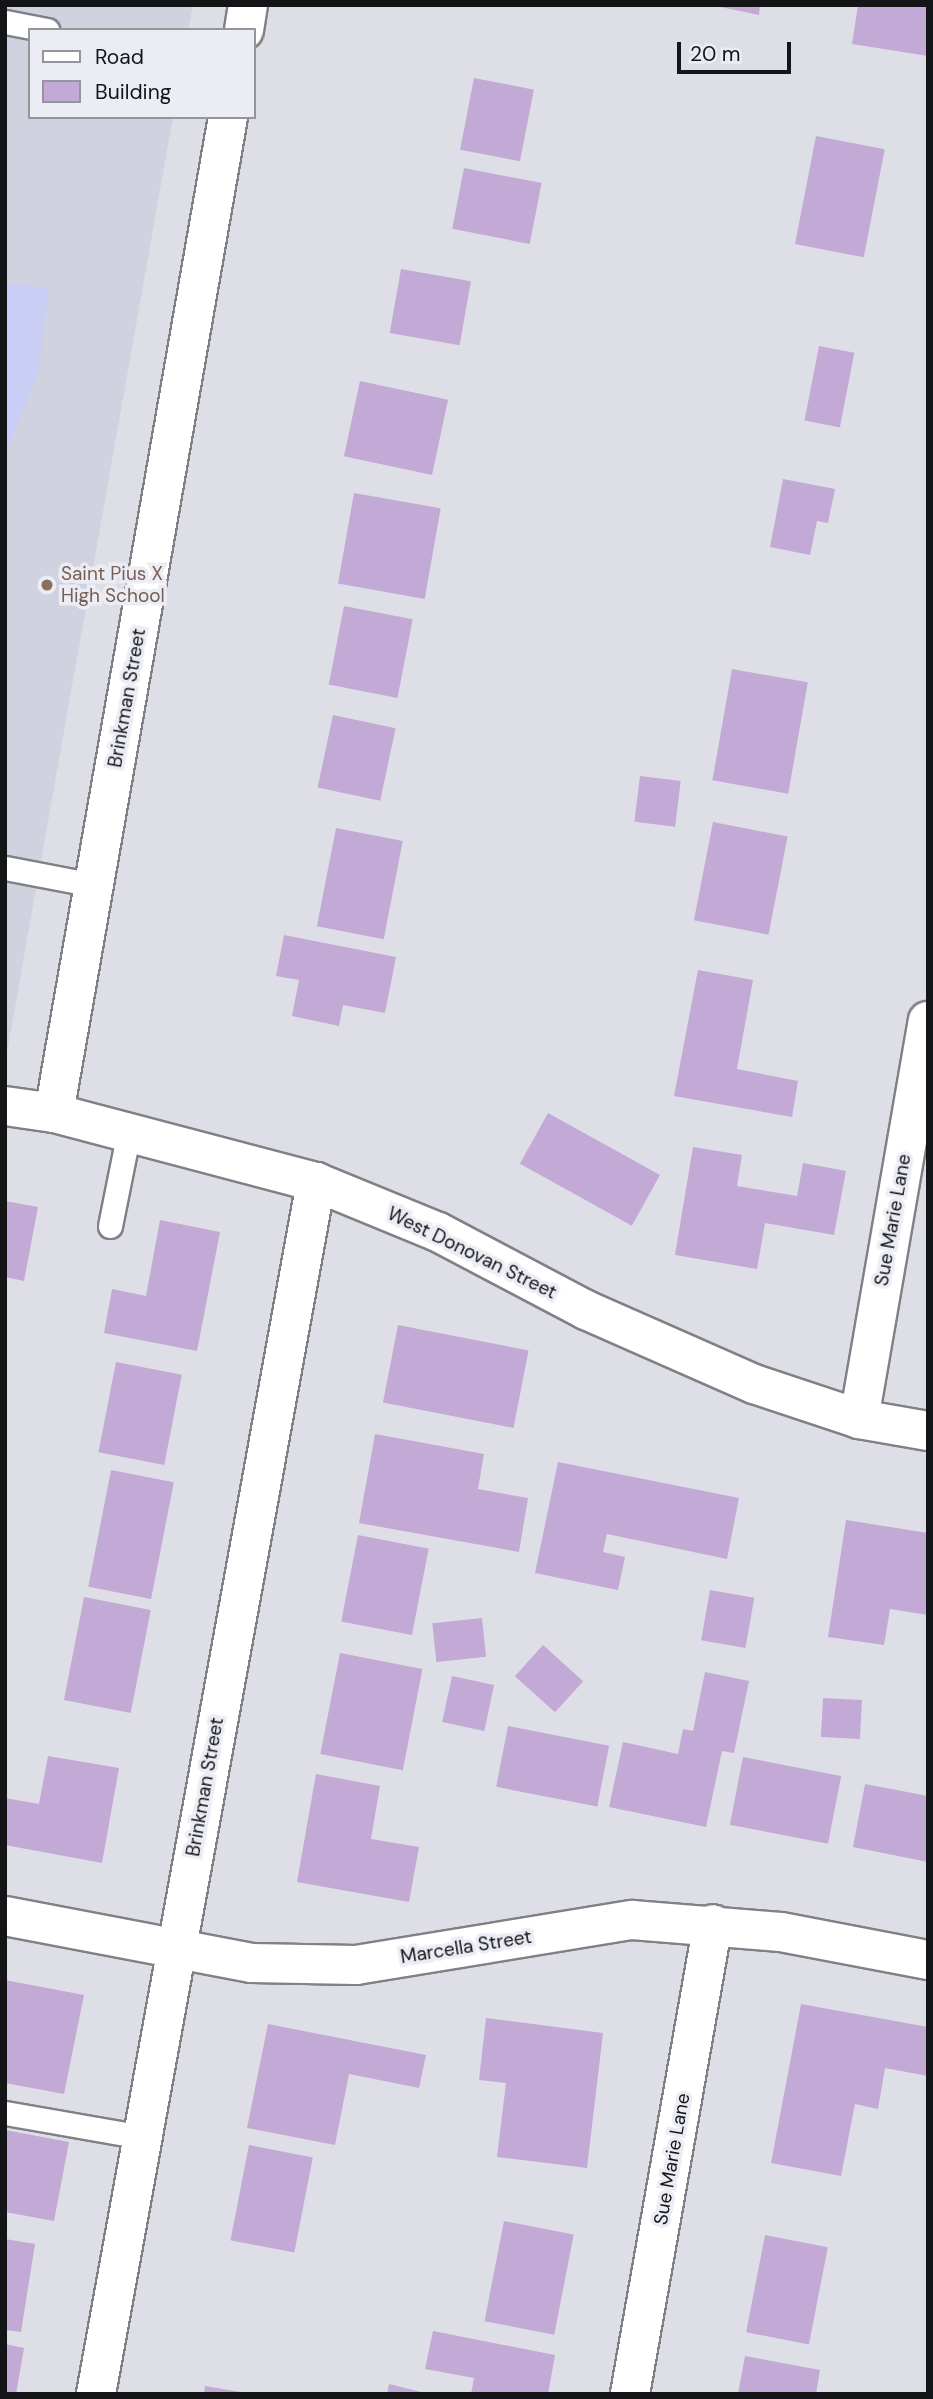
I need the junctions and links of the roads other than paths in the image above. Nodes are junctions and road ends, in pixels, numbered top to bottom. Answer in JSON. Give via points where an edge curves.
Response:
{"nodes":[{"id":1,"x":248,"y":5,"type":"edge"},
{"id":2,"x":5,"y":22,"type":"edge"},
{"id":3,"x":36,"y":28,"type":"edge"},
{"id":4,"x":244,"y":28,"type":"edge"},
{"id":5,"x":228,"y":119,"type":"edge"},
{"id":6,"x":5,"y":868,"type":"edge"},
{"id":7,"x":94,"y":885,"type":"junction"},
{"id":8,"x":928,"y":1021,"type":"edge"},
{"id":9,"x":5,"y":1106,"type":"edge"},
{"id":10,"x":54,"y":1114,"type":"junction"},
{"id":11,"x":129,"y":1130,"type":"junction"},
{"id":12,"x":316,"y":1182,"type":"junction"},
{"id":13,"x":110,"y":1226,"type":"dead end"},
{"id":14,"x":859,"y":1419,"type":"junction"},
{"id":15,"x":928,"y":1431,"type":"edge"},
{"id":16,"x":5,"y":1916,"type":"edge"},
{"id":17,"x":713,"y":1924,"type":"junction"},
{"id":18,"x":175,"y":1948,"type":"junction"},
{"id":19,"x":928,"y":1960,"type":"edge"},
{"id":20,"x":5,"y":2113,"type":"edge"},
{"id":21,"x":142,"y":2137,"type":"junction"},
{"id":22,"x":96,"y":2394,"type":"edge"},
{"id":23,"x":630,"y":2394,"type":"edge"}],
"edges":[{"from":1,"to":4,"type":"street"},
{"from":2,"to":3,"type":"lane"},
{"from":5,"to":7,"type":"street","name":"Brinkman Street"},
{"from":6,"to":7,"type":"lane"},
{"from":7,"to":10,"type":"street","name":"Brinkman Street"},
{"from":8,"to":14,"type":"street","name":"Sue Marie Lane"},
{"from":9,"to":10,"type":"street","name":"West Donovan Street"},
{"from":10,"to":11,"type":"street","name":"West Donovan Street"},
{"from":11,"to":12,"type":"street","name":"West Donovan Street"},
{"from":11,"to":13,"type":"lane"},
{"from":12,"to":14,"type":"street","name":"West Donovan Street","via":[[438,1232],[586,1310],[730,1373]]},
{"from":12,"to":18,"type":"street","name":"Brinkman Street"},
{"from":14,"to":15,"type":"street","name":"West Donovan Street"},
{"from":16,"to":18,"type":"street","name":"Marcella Street"},
{"from":17,"to":18,"type":"street","name":"Marcella Street","via":[[632,1920],[356,1965],[252,1963]]},
{"from":17,"to":19,"type":"street","name":"Marcella Street"},
{"from":17,"to":23,"type":"street","name":"Sue Marie Lane"},
{"from":18,"to":21,"type":"street","name":"Brinkman Street"},
{"from":20,"to":21,"type":"lane"},
{"from":21,"to":22,"type":"street","name":"Brinkman Street"}]}
